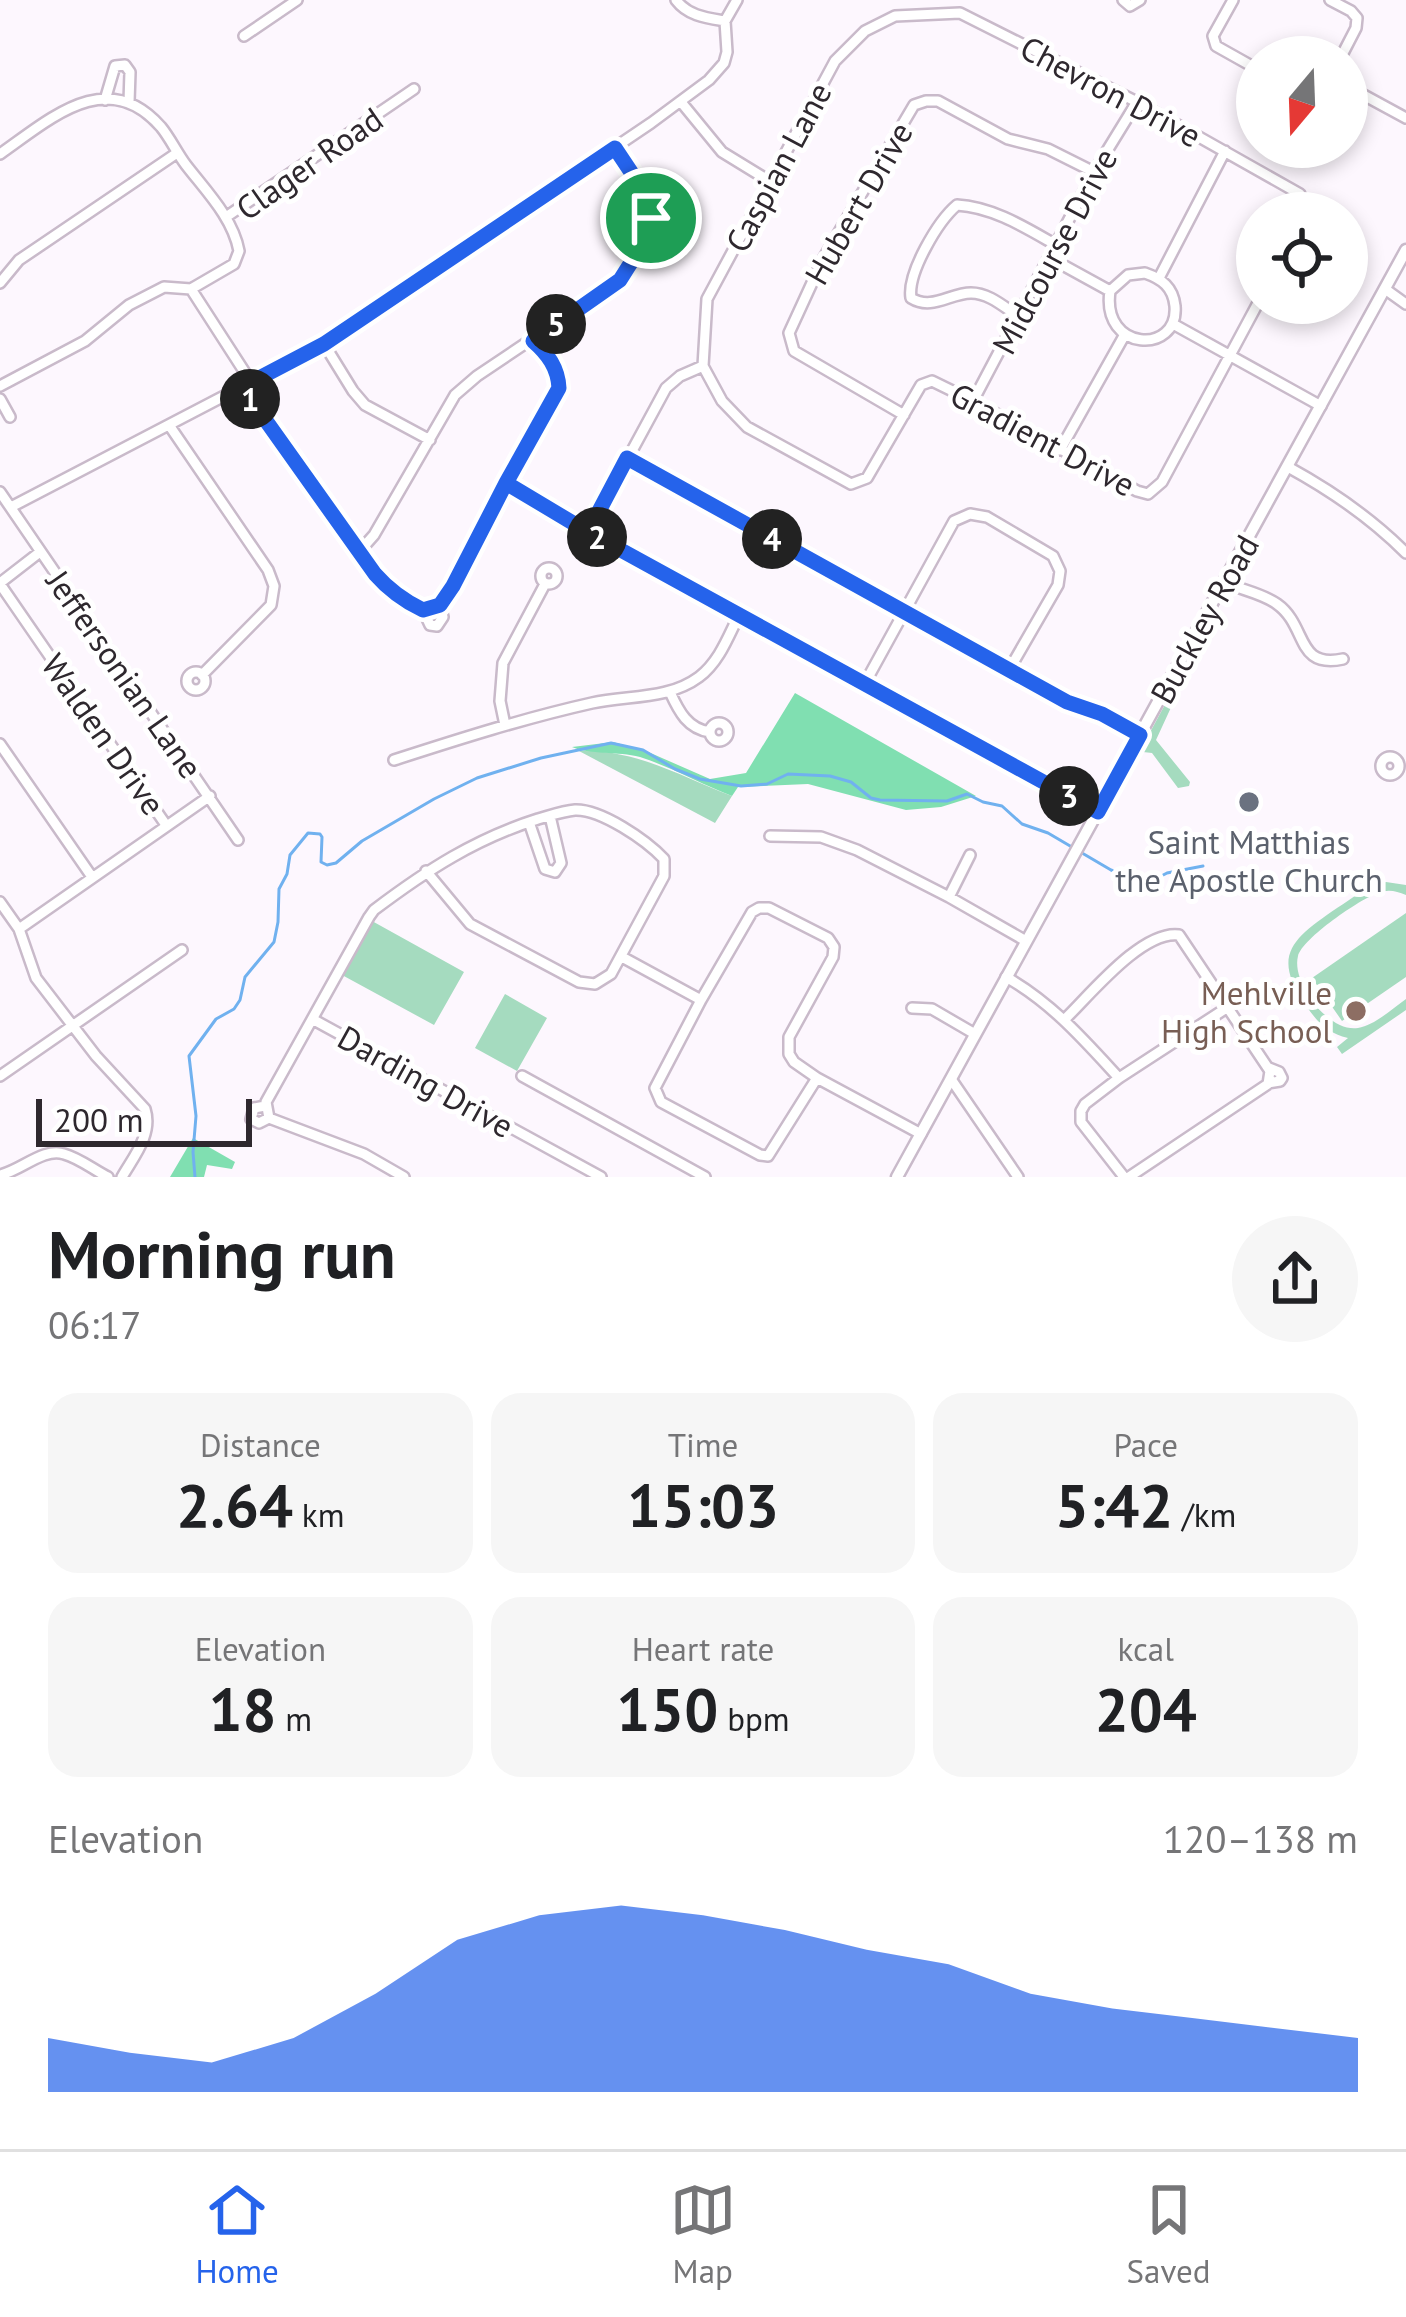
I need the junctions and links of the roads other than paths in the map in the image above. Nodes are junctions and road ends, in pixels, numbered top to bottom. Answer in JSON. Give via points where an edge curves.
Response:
{"nodes":[{"id":1,"x":297,"y":0,"type":"edge"},
{"id":2,"x":676,"y":0,"type":"edge"},
{"id":3,"x":737,"y":0,"type":"edge"},
{"id":4,"x":890,"y":0,"type":"edge"},
{"id":5,"x":967,"y":0,"type":"edge"},
{"id":6,"x":1123,"y":0,"type":"edge"},
{"id":7,"x":1140,"y":0,"type":"edge"},
{"id":8,"x":1233,"y":0,"type":"edge"},
{"id":9,"x":1330,"y":0,"type":"edge"},
{"id":10,"x":960,"y":13,"type":"junction"},
{"id":11,"x":895,"y":16,"type":"junction"},
{"id":12,"x":725,"y":21,"type":"junction"},
{"id":13,"x":244,"y":36,"type":"dead end"},
{"id":14,"x":1352,"y":36,"type":"edge"},
{"id":15,"x":1236,"y":57,"type":"edge"},
{"id":16,"x":413,"y":89,"type":"dead end"},
{"id":17,"x":1368,"y":97,"type":"edge"},
{"id":18,"x":105,"y":100,"type":"junction"},
{"id":19,"x":681,"y":102,"type":"junction"},
{"id":20,"x":1136,"y":102,"type":"junction"},
{"id":21,"x":129,"y":103,"type":"junction"},
{"id":22,"x":1406,"y":118,"type":"edge"},
{"id":23,"x":615,"y":148,"type":"junction"},
{"id":24,"x":1225,"y":151,"type":"junction"},
{"id":25,"x":177,"y":153,"type":"junction"},
{"id":26,"x":0,"y":154,"type":"edge"},
{"id":27,"x":1094,"y":172,"type":"junction"},
{"id":28,"x":771,"y":182,"type":"junction"},
{"id":29,"x":1297,"y":192,"type":"edge"},
{"id":30,"x":226,"y":217,"type":"junction"},
{"id":31,"x":1056,"y":245,"type":"junction"},
{"id":32,"x":1406,"y":250,"type":"edge"},
{"id":33,"x":1050,"y":258,"type":"junction"},
{"id":34,"x":19,"y":260,"type":"junction"},
{"id":35,"x":0,"y":264,"type":"edge"},
{"id":36,"x":1159,"y":278,"type":"junction"},
{"id":37,"x":0,"y":283,"type":"edge"},
{"id":38,"x":190,"y":289,"type":"junction"},
{"id":39,"x":1385,"y":289,"type":"junction"},
{"id":40,"x":1110,"y":291,"type":"junction"},
{"id":41,"x":1406,"y":304,"type":"edge"},
{"id":42,"x":1018,"y":316,"type":"junction"},
{"id":43,"x":1173,"y":324,"type":"junction"},
{"id":44,"x":1247,"y":324,"type":"edge"},
{"id":45,"x":1124,"y":336,"type":"junction"},
{"id":46,"x":533,"y":341,"type":"junction"},
{"id":47,"x":324,"y":344,"type":"junction"},
{"id":48,"x":1231,"y":356,"type":"junction"},
{"id":49,"x":704,"y":366,"type":"junction"},
{"id":50,"x":246,"y":384,"type":"junction"},
{"id":51,"x":0,"y":386,"type":"edge"},
{"id":52,"x":0,"y":400,"type":"edge"},
{"id":53,"x":974,"y":401,"type":"junction"},
{"id":54,"x":1321,"y":406,"type":"junction"},
{"id":55,"x":904,"y":415,"type":"junction"},
{"id":56,"x":10,"y":417,"type":"dead end"},
{"id":57,"x":170,"y":425,"type":"junction"},
{"id":58,"x":430,"y":440,"type":"junction"},
{"id":59,"x":1060,"y":450,"type":"junction"},
{"id":60,"x":627,"y":458,"type":"junction"},
{"id":61,"x":1288,"y":467,"type":"junction"},
{"id":62,"x":506,"y":483,"type":"junction"},
{"id":63,"x":0,"y":492,"type":"edge"},
{"id":64,"x":11,"y":507,"type":"junction"},
{"id":65,"x":588,"y":532,"type":"junction"},
{"id":66,"x":40,"y":552,"type":"junction"},
{"id":67,"x":358,"y":553,"type":"junction"},
{"id":68,"x":1406,"y":553,"type":"edge"},
{"id":69,"x":1224,"y":582,"type":"junction"},
{"id":70,"x":0,"y":584,"type":"edge"},
{"id":71,"x":545,"y":584,"type":"dead end"},
{"id":72,"x":440,"y":605,"type":"junction"},
{"id":73,"x":423,"y":610,"type":"junction"},
{"id":74,"x":904,"y":613,"type":"junction"},
{"id":75,"x":739,"y":615,"type":"junction"},
{"id":76,"x":1342,"y":659,"type":"dead end"},
{"id":77,"x":1009,"y":670,"type":"junction"},
{"id":78,"x":202,"y":675,"type":"dead end"},
{"id":79,"x":865,"y":683,"type":"junction"},
{"id":80,"x":670,"y":692,"type":"junction"},
{"id":81,"x":505,"y":725,"type":"junction"},
{"id":82,"x":710,"y":733,"type":"dead end"},
{"id":83,"x":1140,"y":735,"type":"junction"},
{"id":84,"x":0,"y":744,"type":"edge"},
{"id":85,"x":394,"y":760,"type":"dead end"},
{"id":86,"x":210,"y":796,"type":"junction"},
{"id":87,"x":1098,"y":812,"type":"junction"},
{"id":88,"x":550,"y":816,"type":"junction"},
{"id":89,"x":529,"y":822,"type":"junction"},
{"id":90,"x":166,"y":825,"type":"junction"},
{"id":91,"x":770,"y":836,"type":"dead end"},
{"id":92,"x":238,"y":840,"type":"dead end"},
{"id":93,"x":970,"y":855,"type":"dead end"},
{"id":94,"x":426,"y":871,"type":"junction"},
{"id":95,"x":92,"y":877,"type":"junction"},
{"id":96,"x":949,"y":897,"type":"junction"},
{"id":97,"x":0,"y":902,"type":"edge"},
{"id":98,"x":19,"y":929,"type":"junction"},
{"id":99,"x":1026,"y":941,"type":"junction"},
{"id":100,"x":182,"y":950,"type":"dead end"},
{"id":101,"x":622,"y":957,"type":"junction"},
{"id":102,"x":1006,"y":977,"type":"junction"},
{"id":103,"x":701,"y":1000,"type":"junction"},
{"id":104,"x":1228,"y":1007,"type":"junction"},
{"id":105,"x":912,"y":1008,"type":"dead end"},
{"id":106,"x":1065,"y":1019,"type":"junction"},
{"id":107,"x":314,"y":1020,"type":"junction"},
{"id":108,"x":71,"y":1027,"type":"junction"},
{"id":109,"x":975,"y":1034,"type":"junction"},
{"id":110,"x":0,"y":1076,"type":"edge"},
{"id":111,"x":521,"y":1076,"type":"dead end"},
{"id":112,"x":817,"y":1078,"type":"junction"},
{"id":113,"x":1119,"y":1078,"type":"junction"},
{"id":114,"x":951,"y":1079,"type":"junction"},
{"id":115,"x":266,"y":1106,"type":"junction"},
{"id":116,"x":269,"y":1118,"type":"junction"},
{"id":117,"x":921,"y":1134,"type":"junction"},
{"id":118,"x":0,"y":1175,"type":"edge"},
{"id":119,"x":108,"y":1177,"type":"edge"},
{"id":120,"x":122,"y":1177,"type":"edge"},
{"id":121,"x":404,"y":1177,"type":"edge"},
{"id":122,"x":601,"y":1177,"type":"edge"},
{"id":123,"x":705,"y":1177,"type":"edge"},
{"id":124,"x":897,"y":1177,"type":"edge"},
{"id":125,"x":1018,"y":1177,"type":"edge"},
{"id":126,"x":1126,"y":1177,"type":"edge"}],
"edges":[{"from":1,"to":13,"type":"street"},
{"from":2,"to":12,"type":"street","via":[[702,18]]},
{"from":3,"to":12,"type":"street"},
{"from":4,"to":11,"type":"street"},
{"from":5,"to":10,"type":"street"},
{"from":6,"to":7,"type":"street"},
{"from":8,"to":15,"type":"street","via":[[1213,36]]},
{"from":9,"to":14,"type":"street","via":[[1357,18]]},
{"from":10,"to":11,"type":"street","name":"Chevron Drive"},
{"from":10,"to":20,"type":"street","name":"Chevron Drive"},
{"from":11,"to":28,"type":"street","name":"Caspian Lane","via":[[865,31],[835,62]]},
{"from":12,"to":19,"type":"street","via":[[724,62]]},
{"from":16,"to":30,"type":"street","name":"Clager Road"},
{"from":17,"to":22,"type":"street"},
{"from":18,"to":21,"type":"street"},
{"from":18,"to":21,"type":"street","via":[[115,66],[125,64]]},
{"from":18,"to":26,"type":"street","via":[[71,105]]},
{"from":19,"to":23,"type":"street"},
{"from":19,"to":28,"type":"street","via":[[722,152]]},
{"from":20,"to":24,"type":"street","name":"Chevron Drive"},
{"from":20,"to":27,"type":"street","name":"Midcourse Drive"},
{"from":21,"to":25,"type":"street","via":[[163,129]]},
{"from":23,"to":46,"type":"street","via":[[641,187],[651,218],[647,235],[620,280]]},
{"from":23,"to":47,"type":"street"},
{"from":24,"to":29,"type":"street","name":"Chevron Drive"},
{"from":24,"to":36,"type":"street"},
{"from":25,"to":30,"type":"street"},
{"from":25,"to":34,"type":"street"},
{"from":27,"to":31,"type":"street","name":"Midcourse Drive"},
{"from":27,"to":55,"type":"street","name":"Hubert Drive","via":[[1008,139],[938,100],[914,105],[789,333],[794,351]]},
{"from":28,"to":49,"type":"street","name":"Caspian Lane","via":[[707,299]]},
{"from":30,"to":38,"type":"street","name":"Clager Road","via":[[238,257]]},
{"from":31,"to":33,"type":"street","name":"Midcourse Drive"},
{"from":31,"to":42,"type":"street","via":[[957,206],[909,285],[920,304],[977,293]]},
{"from":32,"to":39,"type":"street","name":"Buckley Road"},
{"from":33,"to":40,"type":"street"},
{"from":33,"to":42,"type":"street","name":"Midcourse Drive"},
{"from":34,"to":35,"type":"street"},
{"from":34,"to":37,"type":"street"},
{"from":36,"to":40,"type":"street","via":[[1128,275]]},
{"from":36,"to":43,"type":"street","via":[[1175,301]]},
{"from":38,"to":50,"type":"street"},
{"from":38,"to":51,"type":"street","name":"Clager Road","via":[[164,287]]},
{"from":39,"to":41,"type":"street"},
{"from":39,"to":54,"type":"street","name":"Buckley Road"},
{"from":40,"to":45,"type":"street","via":[[1109,314]]},
{"from":42,"to":53,"type":"street","name":"Midcourse Drive"},
{"from":43,"to":45,"type":"street","via":[[1156,339]]},
{"from":43,"to":48,"type":"street"},
{"from":44,"to":48,"type":"street"},
{"from":45,"to":59,"type":"street"},
{"from":46,"to":58,"type":"street","via":[[455,395]]},
{"from":46,"to":62,"type":"street","via":[[549,355],[559,388]]},
{"from":47,"to":50,"type":"street"},
{"from":47,"to":58,"type":"street","via":[[365,405]]},
{"from":48,"to":54,"type":"street"},
{"from":48,"to":59,"type":"street","name":"Gradient Drive","via":[[1148,494]]},
{"from":49,"to":55,"type":"street","name":"Gradient Drive","via":[[746,427],[851,484],[867,478]]},
{"from":49,"to":60,"type":"street","via":[[666,388]]},
{"from":50,"to":57,"type":"street"},
{"from":50,"to":67,"type":"street"},
{"from":52,"to":56,"type":"street"},
{"from":53,"to":55,"type":"street","name":"Gradient Drive","via":[[926,382]]},
{"from":53,"to":59,"type":"street","name":"Gradient Drive"},
{"from":54,"to":61,"type":"street","name":"Buckley Road"},
{"from":57,"to":64,"type":"street"},
{"from":57,"to":78,"type":"street","via":[[274,586],[272,605]]},
{"from":58,"to":67,"type":"street"},
{"from":60,"to":65,"type":"street"},
{"from":60,"to":74,"type":"street"},
{"from":61,"to":68,"type":"street","via":[[1335,493]]},
{"from":61,"to":69,"type":"street","name":"Buckley Road"},
{"from":62,"to":65,"type":"street"},
{"from":62,"to":72,"type":"street"},
{"from":63,"to":64,"type":"street","name":"Jeffersonian Lane"},
{"from":64,"to":66,"type":"street","name":"Jeffersonian Lane"},
{"from":65,"to":75,"type":"street"},
{"from":66,"to":70,"type":"street"},
{"from":66,"to":86,"type":"street","name":"Jeffersonian Lane"},
{"from":67,"to":73,"type":"street","via":[[387,588]]},
{"from":69,"to":76,"type":"street","via":[[1281,607],[1315,659]]},
{"from":69,"to":83,"type":"street","name":"Buckley Road"},
{"from":70,"to":90,"type":"street","name":"Walden Drive"},
{"from":71,"to":81,"type":"street","via":[[503,663]]},
{"from":72,"to":73,"type":"street"},
{"from":72,"to":73,"type":"street","via":[[437,626]]},
{"from":74,"to":77,"type":"street"},
{"from":74,"to":77,"type":"street","via":[[954,521],[987,517],[1053,556],[1060,571]]},
{"from":74,"to":79,"type":"street"},
{"from":75,"to":79,"type":"street"},
{"from":75,"to":80,"type":"street","via":[[716,661]]},
{"from":77,"to":83,"type":"street"},
{"from":79,"to":87,"type":"street"},
{"from":80,"to":81,"type":"street"},
{"from":80,"to":82,"type":"street","via":[[692,727]]},
{"from":81,"to":85,"type":"street"},
{"from":83,"to":87,"type":"street","name":"Buckley Road"},
{"from":84,"to":95,"type":"street"},
{"from":86,"to":90,"type":"street"},
{"from":86,"to":92,"type":"street","name":"Jeffersonian Lane"},
{"from":87,"to":99,"type":"street","name":"Buckley Road"},
{"from":88,"to":89,"type":"street"},
{"from":88,"to":89,"type":"street","via":[[561,863],[555,872],[544,869]]},
{"from":88,"to":101,"type":"street","via":[[595,813],[664,859],[664,876]]},
{"from":89,"to":94,"type":"street"},
{"from":90,"to":95,"type":"street"},
{"from":91,"to":96,"type":"street","via":[[821,837]]},
{"from":93,"to":96,"type":"street"},
{"from":94,"to":101,"type":"street","via":[[470,924],[579,982],[595,984]]},
{"from":94,"to":107,"type":"street","via":[[374,910]]},
{"from":95,"to":98,"type":"street"},
{"from":96,"to":99,"type":"street"},
{"from":97,"to":98,"type":"street"},
{"from":98,"to":108,"type":"street","via":[[36,978]]},
{"from":99,"to":102,"type":"street","name":"Buckley Road"},
{"from":100,"to":108,"type":"street"},
{"from":101,"to":103,"type":"street"},
{"from":102,"to":106,"type":"street"},
{"from":102,"to":109,"type":"street","name":"Buckley Road"},
{"from":103,"to":112,"type":"street","via":[[655,1088],[661,1102],[768,1156]]},
{"from":103,"to":112,"type":"street","via":[[759,908],[828,938],[833,957],[788,1045],[794,1062]]},
{"from":104,"to":106,"type":"street","via":[[1187,943],[1169,934],[1127,958]]},
{"from":104,"to":113,"type":"street"},
{"from":104,"to":126,"type":"street","via":[[1269,1076]]},
{"from":105,"to":109,"type":"street"},
{"from":106,"to":113,"type":"street"},
{"from":107,"to":115,"type":"street"},
{"from":107,"to":122,"type":"street","name":"Darding Drive"},
{"from":108,"to":110,"type":"street"},
{"from":108,"to":120,"type":"street","via":[[148,1116]]},
{"from":109,"to":114,"type":"street","name":"Buckley Road"},
{"from":111,"to":123,"type":"street"},
{"from":112,"to":117,"type":"street"},
{"from":113,"to":126,"type":"street","via":[[1085,1104],[1082,1122]]},
{"from":114,"to":117,"type":"street","name":"Buckley Road"},
{"from":114,"to":125,"type":"street"},
{"from":115,"to":116,"type":"street"},
{"from":115,"to":116,"type":"street","via":[[254,1108],[250,1119]]},
{"from":116,"to":121,"type":"street"},
{"from":117,"to":124,"type":"street","name":"Buckley Road"},
{"from":118,"to":119,"type":"street","via":[[62,1152]]}]}
